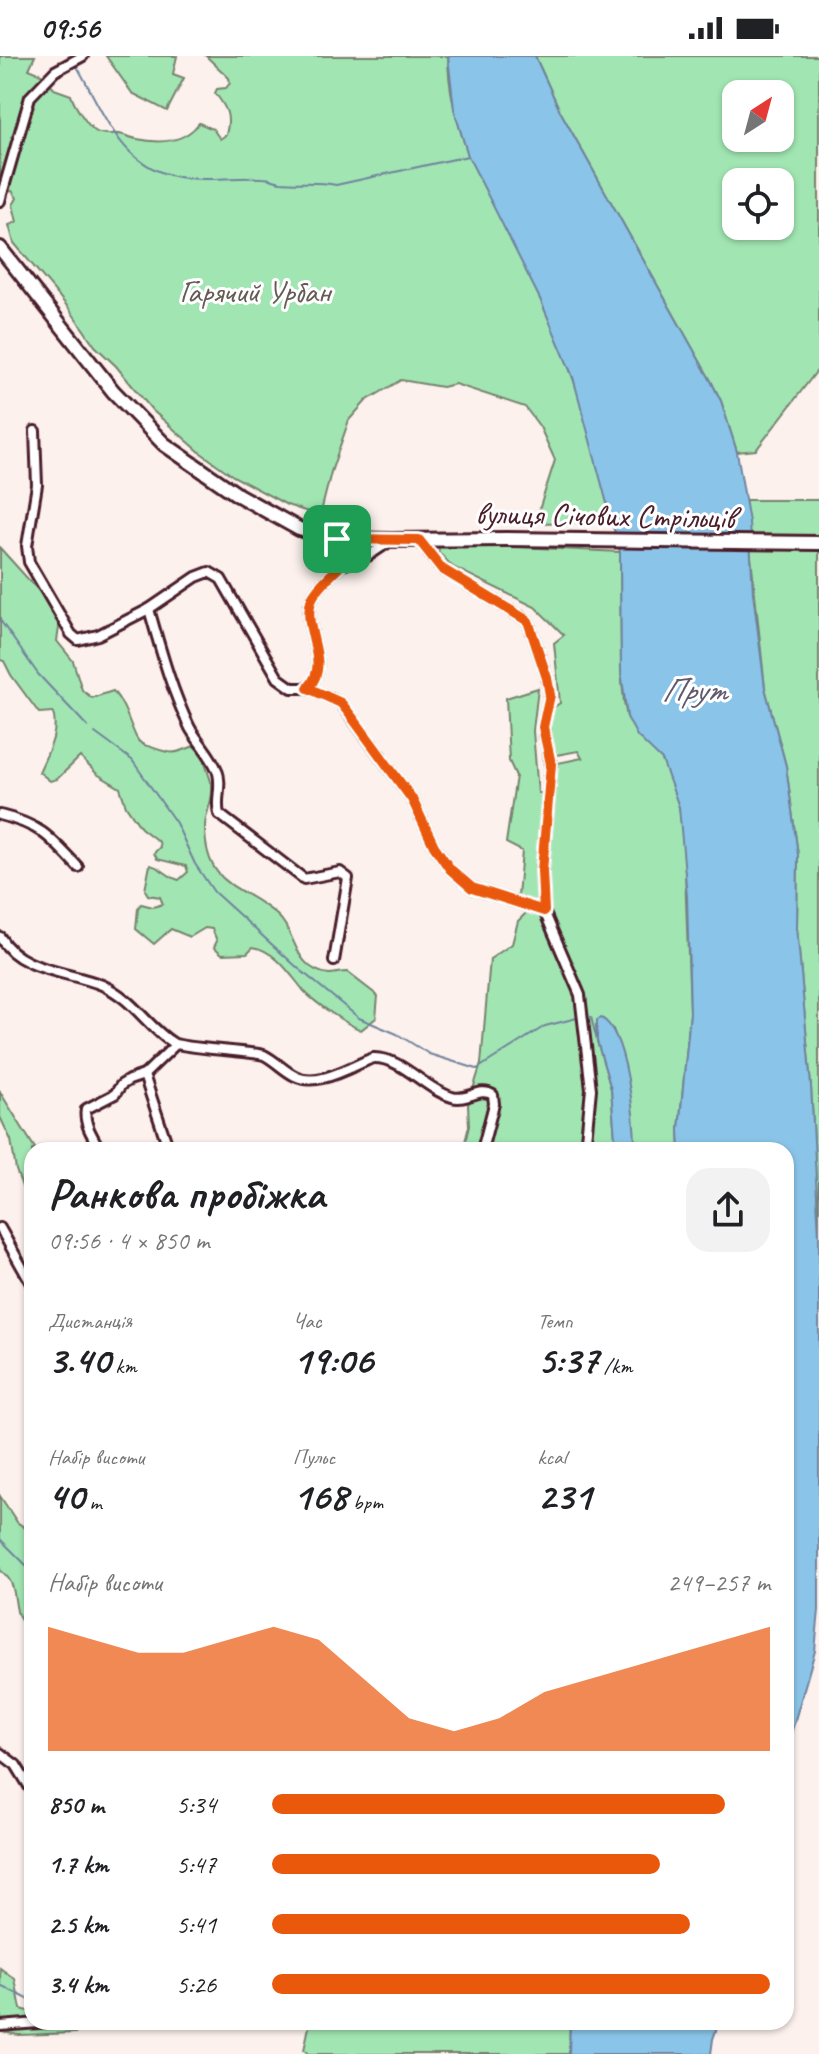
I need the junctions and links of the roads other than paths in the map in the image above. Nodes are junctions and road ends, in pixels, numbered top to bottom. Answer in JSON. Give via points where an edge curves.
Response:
{"nodes":[{"id":1,"x":80,"y":58,"type":"edge"},
{"id":2,"x":0,"y":201,"type":"edge"},
{"id":3,"x":0,"y":248,"type":"edge"},
{"id":4,"x":35,"y":431,"type":"dead end"},
{"id":5,"x":337,"y":539,"type":"junction"},
{"id":6,"x":391,"y":540,"type":"junction"},
{"id":7,"x":419,"y":540,"type":"junction"},
{"id":8,"x":819,"y":543,"type":"edge"},
{"id":9,"x":340,"y":566,"type":"junction"},
{"id":10,"x":149,"y":609,"type":"junction"},
{"id":11,"x":308,"y":688,"type":"junction"},
{"id":12,"x":0,"y":815,"type":"edge"},
{"id":13,"x":78,"y":867,"type":"dead end"},
{"id":14,"x":544,"y":911,"type":"junction"},
{"id":15,"x":0,"y":937,"type":"edge"},
{"id":16,"x":334,"y":961,"type":"dead end"},
{"id":17,"x":175,"y":1045,"type":"junction"},
{"id":18,"x":144,"y":1075,"type":"junction"},
{"id":19,"x":96,"y":1142,"type":"edge"},
{"id":20,"x":166,"y":1142,"type":"edge"},
{"id":21,"x":484,"y":1142,"type":"edge"},
{"id":22,"x":586,"y":1142,"type":"edge"},
{"id":23,"x":0,"y":1228,"type":"edge"},
{"id":24,"x":24,"y":1271,"type":"edge"},
{"id":25,"x":0,"y":1753,"type":"edge"},
{"id":26,"x":24,"y":1778,"type":"edge"},
{"id":27,"x":24,"y":2024,"type":"edge"},
{"id":28,"x":0,"y":2026,"type":"edge"}],
"edges":[{"from":1,"to":2,"type":"street","via":[[55,71],[30,97]]},
{"from":3,"to":5,"type":"main road","name":"вулиця Січових Стрільців","via":[[113,391],[164,444],[278,519]]},
{"from":4,"to":10,"type":"street","via":[[37,485],[29,562],[65,627],[78,640]]},
{"from":5,"to":6,"type":"main road","name":"вулиця Січових Стрільців"},
{"from":5,"to":9,"type":"street"},
{"from":6,"to":7,"type":"main road","name":"вулиця Січових Стрільців"},
{"from":6,"to":9,"type":"street"},
{"from":7,"to":8,"type":"main road","name":"вулиця Січових Стрільців"},
{"from":7,"to":14,"type":"street","via":[[442,569],[528,621],[550,695],[543,727],[551,764]]},
{"from":9,"to":11,"type":"street","via":[[311,602],[319,666]]},
{"from":10,"to":11,"type":"street","via":[[196,577],[216,575],[278,678],[292,688]]},
{"from":10,"to":16,"type":"street","via":[[173,692],[216,768],[219,814],[304,879],[340,872],[348,878]]},
{"from":11,"to":14,"type":"street","via":[[341,703],[352,717],[412,799],[450,869],[472,888]]},
{"from":12,"to":13,"type":"street","via":[[47,833]]},
{"from":14,"to":22,"type":"street","via":[[580,995],[591,1089]]},
{"from":15,"to":17,"type":"street","via":[[22,960],[118,994]]},
{"from":17,"to":18,"type":"street"},
{"from":17,"to":21,"type":"street","via":[[264,1055],[293,1076],[316,1080],[373,1058],[391,1061],[449,1097],[462,1100],[482,1091],[493,1095]]},
{"from":18,"to":19,"type":"street","via":[[86,1109]]},
{"from":18,"to":20,"type":"street"},
{"from":23,"to":24,"type":"street"},
{"from":25,"to":26,"type":"street"},
{"from":27,"to":28,"type":"street"}]}
